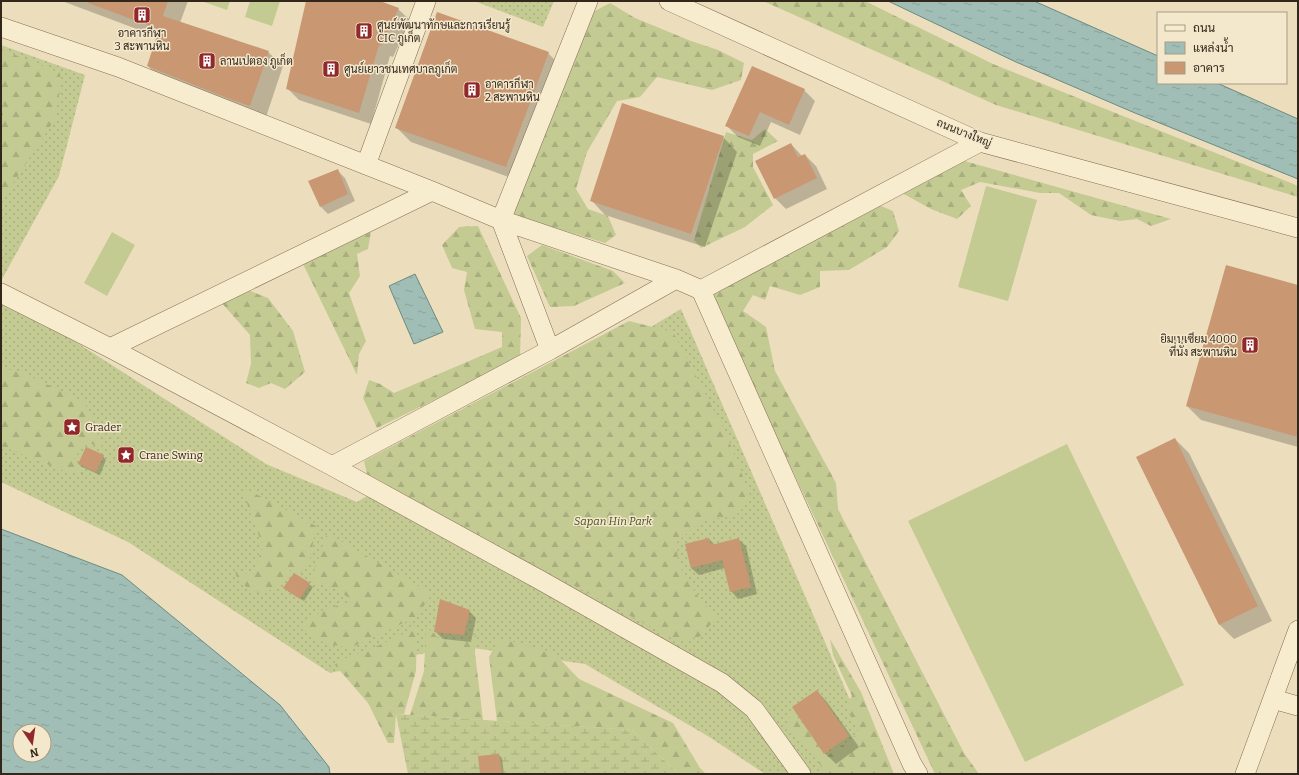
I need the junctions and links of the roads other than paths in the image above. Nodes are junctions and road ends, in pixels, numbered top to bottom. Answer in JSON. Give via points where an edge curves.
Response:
{"nodes":[{"id":1,"x":426,"y":1,"type":"edge"},
{"id":2,"x":588,"y":1,"type":"edge"},
{"id":3,"x":669,"y":1,"type":"edge"},
{"id":4,"x":1,"y":27,"type":"edge"},
{"id":5,"x":980,"y":142,"type":"junction"},
{"id":6,"x":366,"y":165,"type":"junction"},
{"id":7,"x":432,"y":191,"type":"junction"},
{"id":8,"x":501,"y":220,"type":"junction"},
{"id":9,"x":1298,"y":228,"type":"edge"},
{"id":10,"x":676,"y":279,"type":"junction"},
{"id":11,"x":701,"y":290,"type":"junction"},
{"id":12,"x":1,"y":293,"type":"edge"},
{"id":13,"x":110,"y":348,"type":"junction"},
{"id":14,"x":550,"y":350,"type":"junction"},
{"id":15,"x":332,"y":466,"type":"junction"},
{"id":16,"x":1298,"y":630,"type":"edge"},
{"id":17,"x":1273,"y":699,"type":"junction"},
{"id":18,"x":1298,"y":706,"type":"edge"},
{"id":19,"x":801,"y":774,"type":"edge"},
{"id":20,"x":918,"y":774,"type":"edge"},
{"id":21,"x":1245,"y":774,"type":"edge"}],
"edges":[{"from":1,"to":6,"type":"street"},
{"from":2,"to":8,"type":"street"},
{"from":3,"to":5,"type":"street","name":"ถนนบางใหญ่"},
{"from":4,"to":6,"type":"street","via":[[118,67]]},
{"from":5,"to":9,"type":"street","name":"ถนนบางใหญ่"},
{"from":5,"to":11,"type":"street"},
{"from":6,"to":7,"type":"street"},
{"from":7,"to":8,"type":"street"},
{"from":7,"to":13,"type":"street"},
{"from":8,"to":10,"type":"street"},
{"from":8,"to":14,"type":"street"},
{"from":10,"to":11,"type":"street"},
{"from":10,"to":14,"type":"street"},
{"from":11,"to":20,"type":"street"},
{"from":12,"to":13,"type":"street"},
{"from":13,"to":15,"type":"street"},
{"from":14,"to":15,"type":"street"},
{"from":15,"to":19,"type":"street","via":[[722,683],[754,709]]},
{"from":16,"to":17,"type":"street"},
{"from":17,"to":18,"type":"street"},
{"from":17,"to":21,"type":"street"}]}
